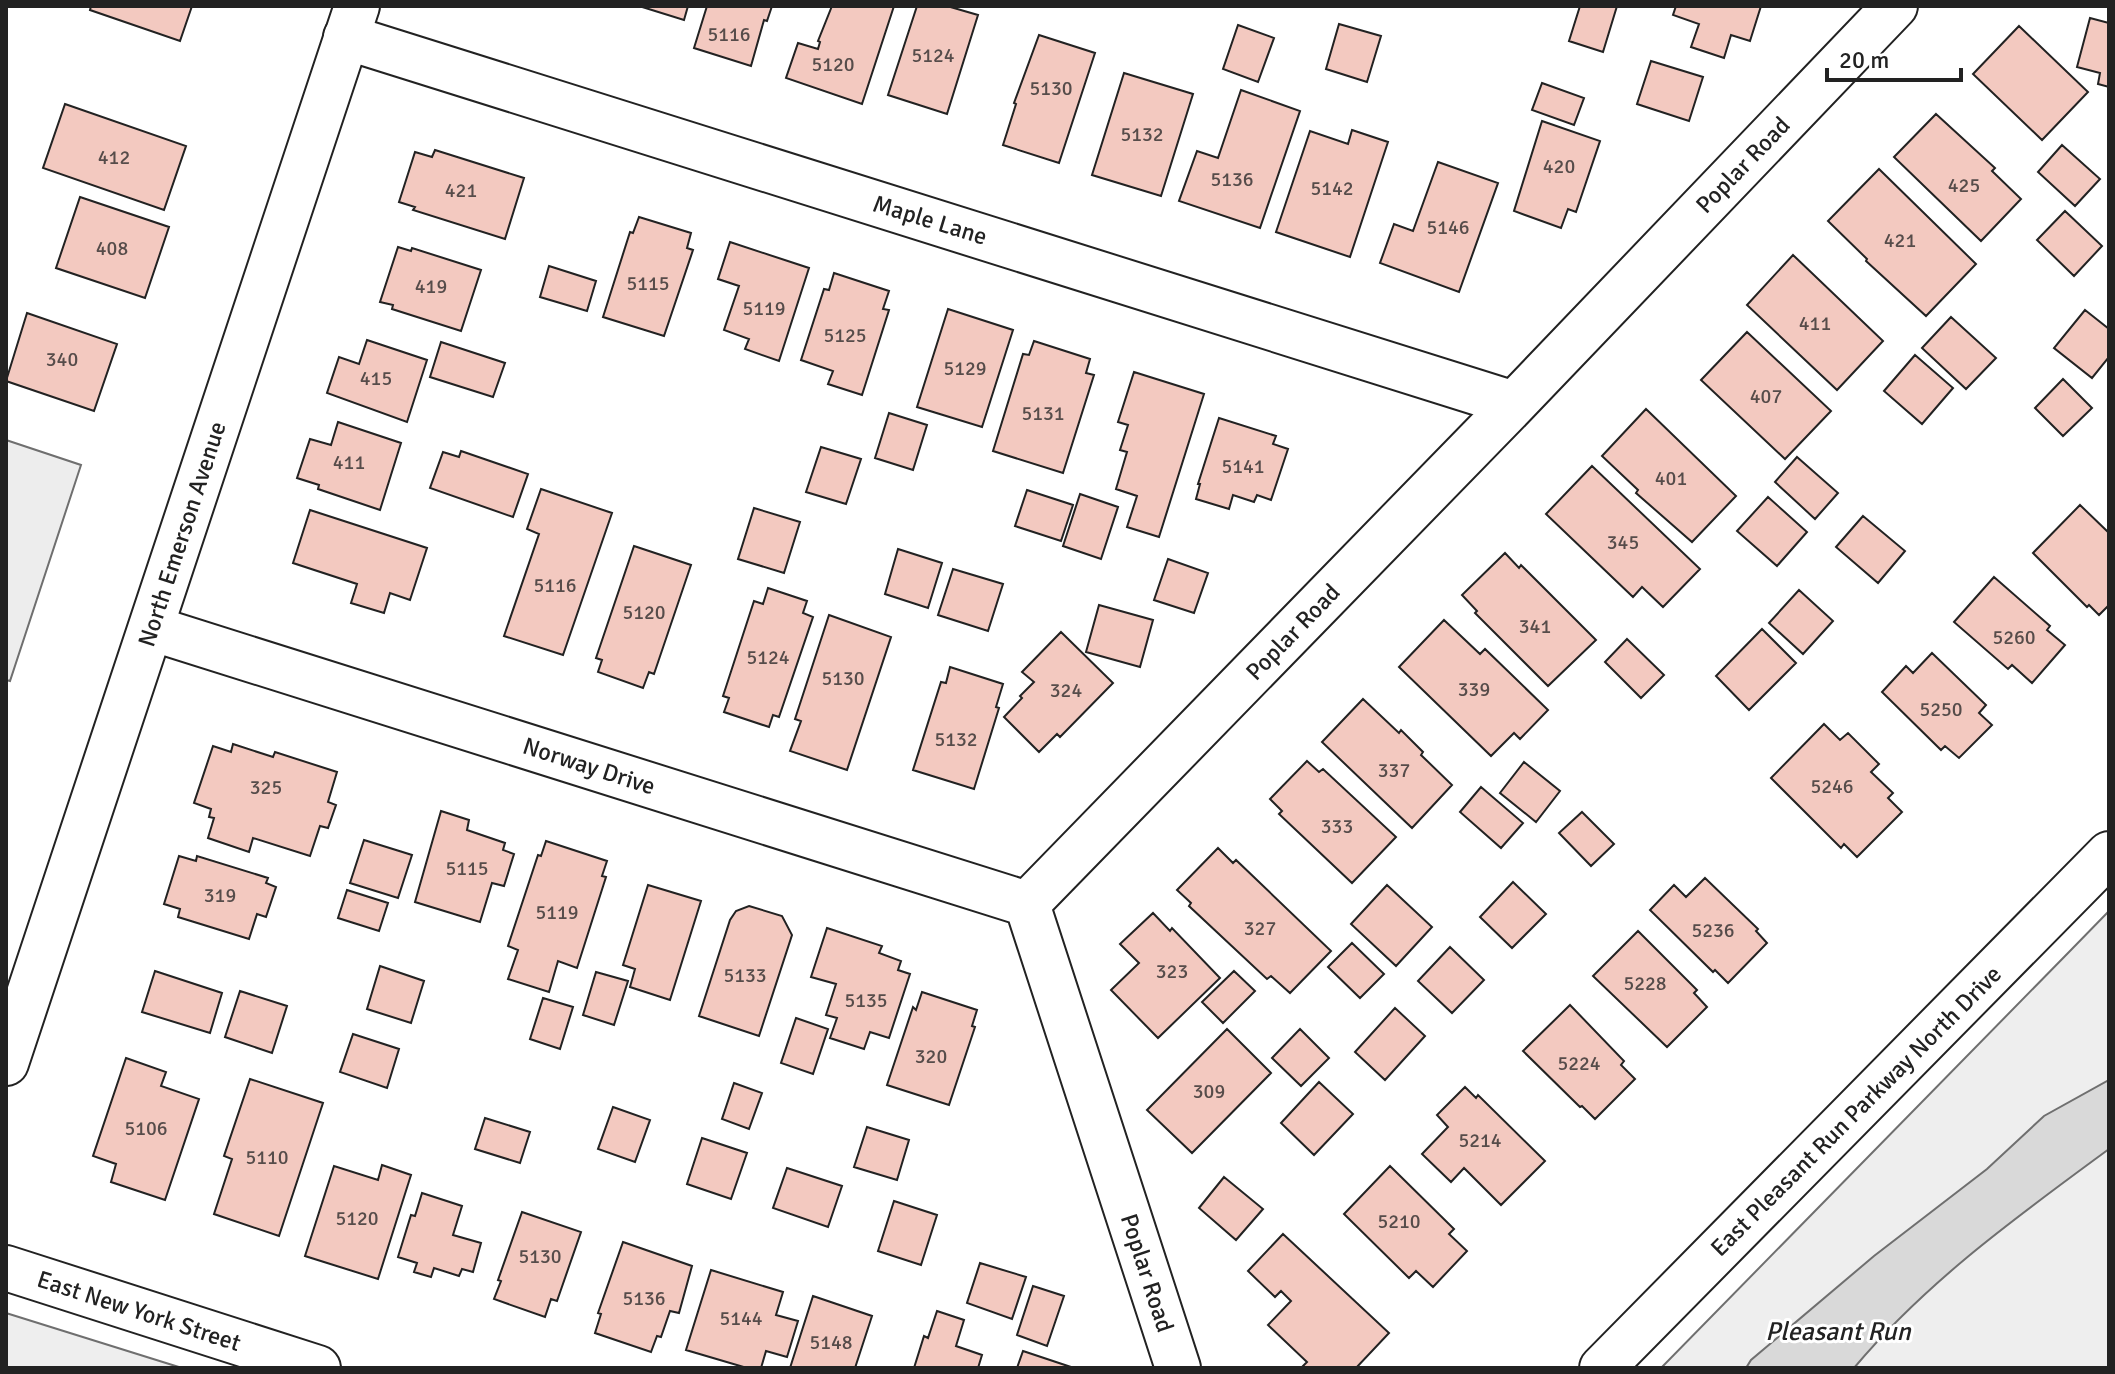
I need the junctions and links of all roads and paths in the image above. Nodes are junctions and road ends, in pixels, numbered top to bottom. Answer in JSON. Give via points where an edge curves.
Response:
{"nodes":[{"id":1,"x":1895,"y":6,"type":"edge"},
{"id":2,"x":351,"y":21,"type":"edge"},
{"id":3,"x":1514,"y":404,"type":"junction"},
{"id":4,"x":151,"y":628,"type":"junction"},
{"id":5,"x":2109,"y":854,"type":"edge"},
{"id":6,"x":1027,"y":904,"type":"junction"},
{"id":7,"x":6,"y":1063,"type":"edge"},
{"id":8,"x":6,"y":1268,"type":"edge"},
{"id":9,"x":318,"y":1368,"type":"edge"},
{"id":10,"x":1178,"y":1368,"type":"edge"},
{"id":11,"x":1602,"y":1368,"type":"edge"}],
"edges":[{"from":1,"to":3,"type":"street","name":"Poplar Road"},
{"from":2,"to":3,"type":"street","name":"Maple Lane"},
{"from":2,"to":4,"type":"street","name":"North Emerson Avenue"},
{"from":3,"to":6,"type":"street","name":"Poplar Road"},
{"from":4,"to":6,"type":"street","name":"Norway Drive"},
{"from":4,"to":7,"type":"street","name":"North Emerson Avenue"},
{"from":5,"to":11,"type":"street","name":"East Pleasant Run Parkway North Drive"},
{"from":6,"to":10,"type":"street","name":"Poplar Road"},
{"from":8,"to":9,"type":"street","name":"East New York Street"}]}
